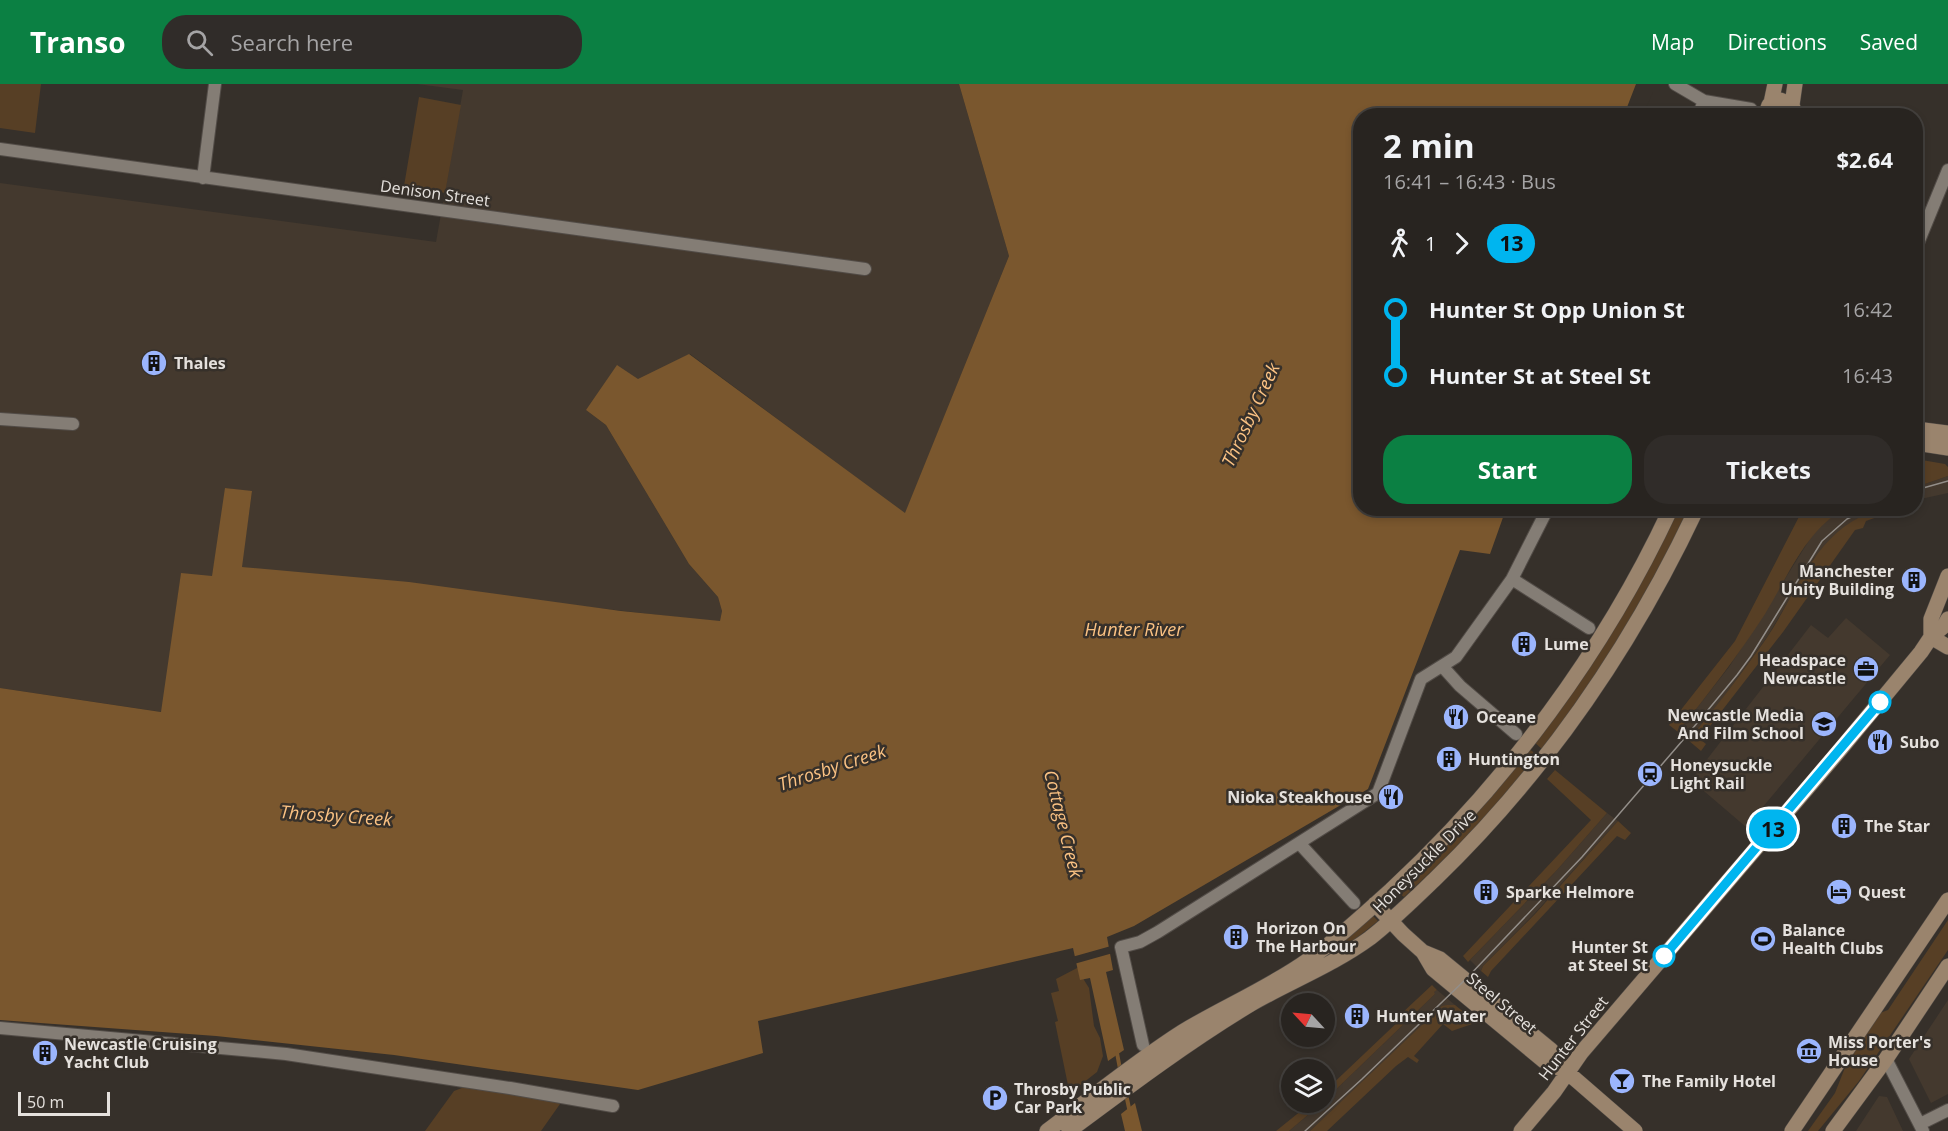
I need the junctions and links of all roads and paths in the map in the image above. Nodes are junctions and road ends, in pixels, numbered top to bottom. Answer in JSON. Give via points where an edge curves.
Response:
{"nodes":[{"id":1,"x":215,"y":84,"type":"edge"},
{"id":2,"x":1675,"y":84,"type":"edge"},
{"id":3,"x":1774,"y":84,"type":"edge"},
{"id":4,"x":1796,"y":84,"type":"edge"},
{"id":5,"x":1704,"y":101,"type":"junction"},
{"id":6,"x":1701,"y":108,"type":"edge"},
{"id":7,"x":1755,"y":108,"type":"edge"},
{"id":8,"x":1762,"y":108,"type":"edge"},
{"id":9,"x":1764,"y":108,"type":"edge"},
{"id":10,"x":1792,"y":108,"type":"edge"},
{"id":11,"x":1794,"y":108,"type":"edge"},
{"id":12,"x":0,"y":150,"type":"edge"},
{"id":13,"x":1948,"y":170,"type":"edge"},
{"id":14,"x":203,"y":177,"type":"junction"},
{"id":15,"x":1923,"y":231,"type":"edge"},
{"id":16,"x":865,"y":269,"type":"dead end"},
{"id":17,"x":0,"y":419,"type":"edge"},
{"id":18,"x":73,"y":424,"type":"dead end"},
{"id":19,"x":1923,"y":430,"type":"edge"},
{"id":20,"x":1948,"y":433,"type":"edge"},
{"id":21,"x":1923,"y":444,"type":"edge"},
{"id":22,"x":1948,"y":448,"type":"edge"},
{"id":23,"x":1544,"y":516,"type":"edge"},
{"id":24,"x":1667,"y":516,"type":"edge"},
{"id":25,"x":1693,"y":516,"type":"edge"},
{"id":26,"x":1948,"y":576,"type":"edge"},
{"id":27,"x":1512,"y":579,"type":"junction"},
{"id":28,"x":1948,"y":619,"type":"edge"},
{"id":29,"x":1590,"y":628,"type":"dead end"},
{"id":30,"x":1931,"y":638,"type":"junction"},
{"id":31,"x":1948,"y":646,"type":"edge"},
{"id":32,"x":1442,"y":666,"type":"junction"},
{"id":33,"x":1516,"y":734,"type":"dead end"},
{"id":34,"x":1299,"y":843,"type":"junction"},
{"id":35,"x":1948,"y":900,"type":"edge"},
{"id":36,"x":1354,"y":903,"type":"dead end"},
{"id":37,"x":1375,"y":904,"type":"junction"},
{"id":38,"x":1390,"y":921,"type":"junction"},
{"id":39,"x":1948,"y":966,"type":"edge"},
{"id":40,"x":0,"y":1028,"type":"edge"},
{"id":41,"x":1143,"y":1045,"type":"dead end"},
{"id":42,"x":1886,"y":1059,"type":"junction"},
{"id":43,"x":1567,"y":1072,"type":"junction"},
{"id":44,"x":1136,"y":1073,"type":"junction"},
{"id":45,"x":1110,"y":1092,"type":"junction"},
{"id":46,"x":613,"y":1106,"type":"dead end"},
{"id":47,"x":1948,"y":1110,"type":"edge"},
{"id":48,"x":1922,"y":1127,"type":"edge"},
{"id":49,"x":1047,"y":1131,"type":"edge"},
{"id":50,"x":1069,"y":1131,"type":"edge"},
{"id":51,"x":1521,"y":1131,"type":"edge"},
{"id":52,"x":1635,"y":1131,"type":"edge"},
{"id":53,"x":1792,"y":1131,"type":"edge"},
{"id":54,"x":1833,"y":1131,"type":"edge"}],
"edges":[{"from":1,"to":14,"type":"street"},
{"from":2,"to":5,"type":"street"},
{"from":3,"to":8,"type":"main road"},
{"from":4,"to":11,"type":"main road"},
{"from":5,"to":6,"type":"street"},
{"from":5,"to":7,"type":"street"},
{"from":9,"to":10,"type":"main road","via":[[1784,100]]},
{"from":12,"to":14,"type":"street","name":"Denison Street"},
{"from":13,"to":15,"type":"street"},
{"from":14,"to":16,"type":"street","name":"Denison Street"},
{"from":17,"to":18,"type":"street"},
{"from":19,"to":20,"type":"main road"},
{"from":21,"to":22,"type":"main road"},
{"from":23,"to":27,"type":"street"},
{"from":24,"to":37,"type":"main road","name":"Honeysuckle Drive","via":[[1612,620],[1527,743],[1450,831]]},
{"from":25,"to":38,"type":"main road","name":"Honeysuckle Drive","via":[[1642,612],[1573,719],[1478,835]]},
{"from":26,"to":30,"type":"main road","via":[[1930,619]]},
{"from":27,"to":29,"type":"street"},
{"from":27,"to":32,"type":"street","via":[[1456,657]]},
{"from":28,"to":30,"type":"main road","name":"Hunter Street"},
{"from":30,"to":31,"type":"main road"},
{"from":30,"to":43,"type":"main road","name":"Hunter Street"},
{"from":32,"to":33,"type":"street"},
{"from":32,"to":34,"type":"street","via":[[1421,680],[1378,793]]},
{"from":34,"to":36,"type":"street"},
{"from":34,"to":41,"type":"street","via":[[1158,932],[1121,947]]},
{"from":35,"to":53,"type":"main road"},
{"from":37,"to":38,"type":"main road","name":"Steel Street"},
{"from":37,"to":44,"type":"main road","name":"Honeysuckle Drive","via":[[1307,961],[1209,1016]]},
{"from":38,"to":43,"type":"main road","name":"Steel Street","via":[[1423,952],[1433,969],[1544,1061]]},
{"from":38,"to":44,"type":"main road","name":"Honeysuckle Drive","via":[[1347,953]]},
{"from":39,"to":42,"type":"main road"},
{"from":40,"to":46,"type":"street","via":[[286,1054]]},
{"from":42,"to":48,"type":"street"},
{"from":42,"to":54,"type":"main road"},
{"from":43,"to":51,"type":"main road","name":"Hunter Street"},
{"from":43,"to":52,"type":"main road","name":"Steel Street"},
{"from":44,"to":45,"type":"main road","name":"Honeysuckle Drive"},
{"from":45,"to":49,"type":"main road","name":"Honeysuckle Drive"},
{"from":45,"to":50,"type":"main road","name":"Honeysuckle Drive"},
{"from":47,"to":48,"type":"street"}]}
